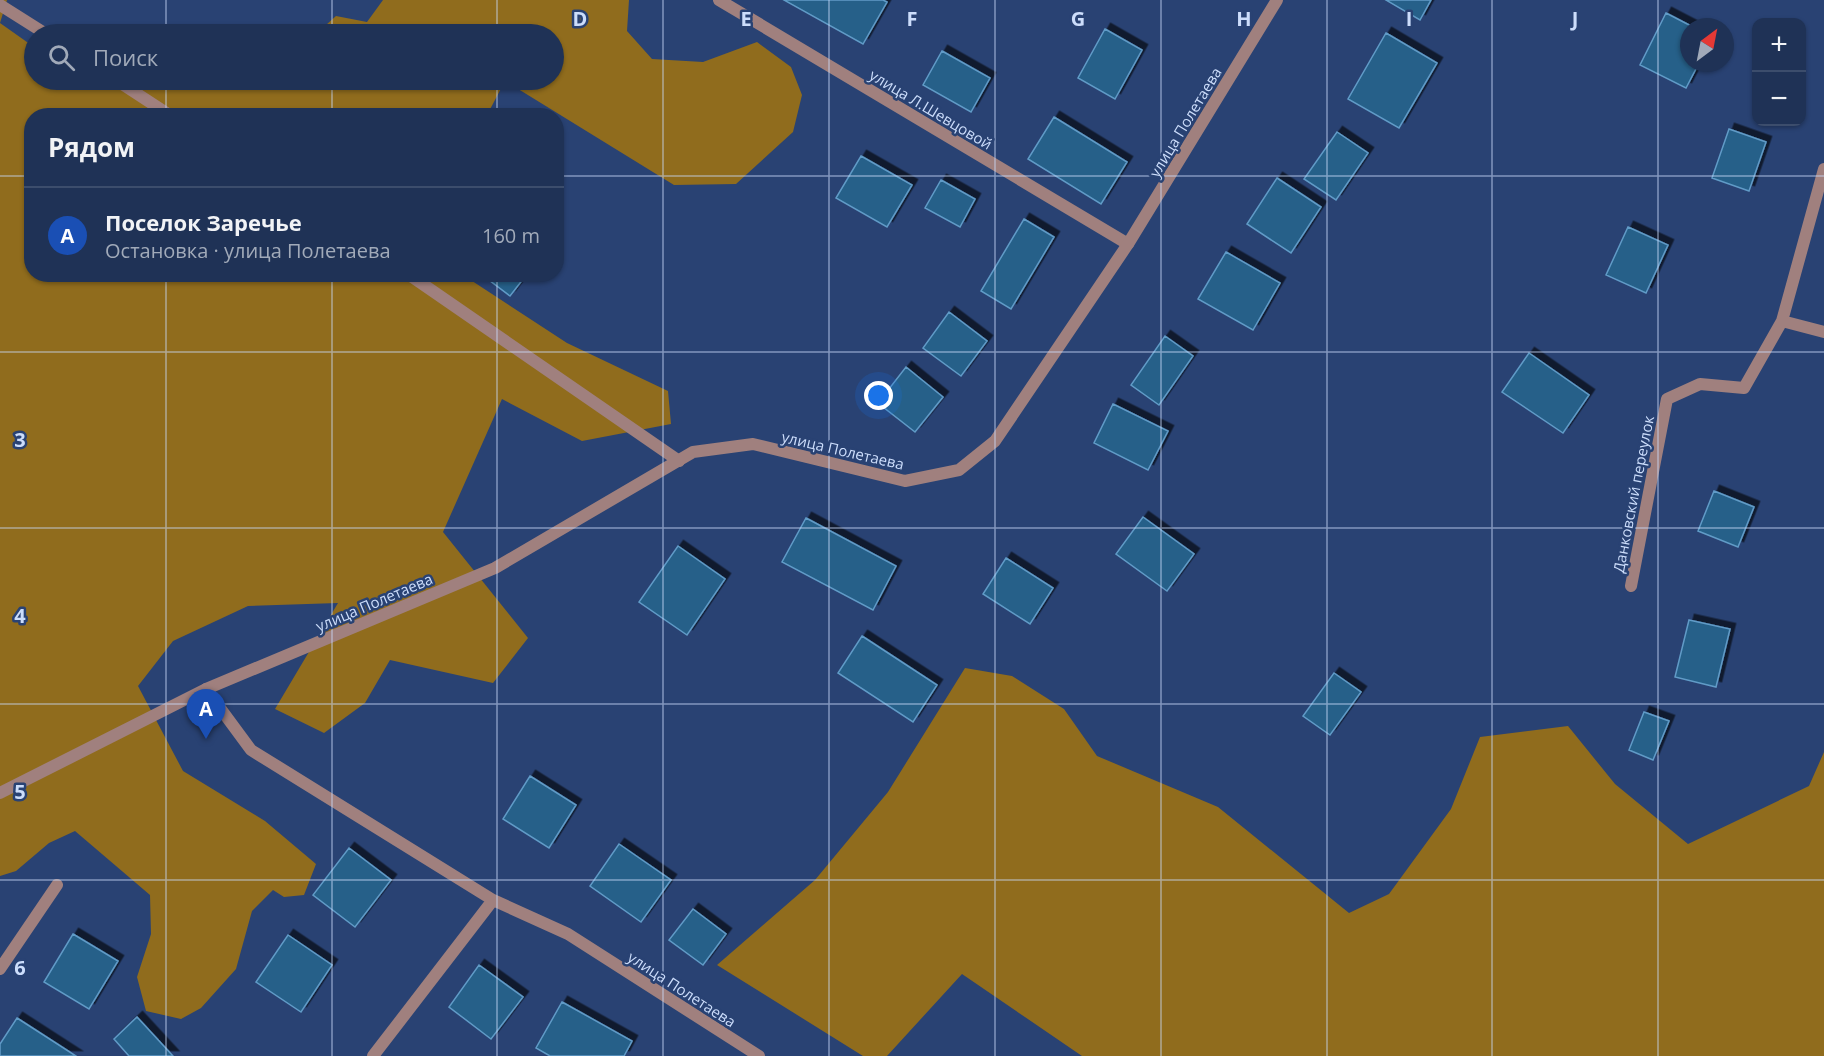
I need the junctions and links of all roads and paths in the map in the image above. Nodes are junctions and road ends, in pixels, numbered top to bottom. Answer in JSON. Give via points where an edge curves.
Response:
{"nodes":[{"id":1,"x":719,"y":0,"type":"edge"},
{"id":2,"x":1277,"y":0,"type":"edge"},
{"id":3,"x":0,"y":5,"type":"edge"},
{"id":4,"x":30,"y":24,"type":"edge"},
{"id":5,"x":131,"y":90,"type":"edge"},
{"id":6,"x":159,"y":108,"type":"edge"},
{"id":7,"x":1824,"y":169,"type":"edge"},
{"id":8,"x":1128,"y":244,"type":"junction"},
{"id":9,"x":420,"y":282,"type":"edge"},
{"id":10,"x":1782,"y":321,"type":"junction"},
{"id":11,"x":1824,"y":332,"type":"edge"},
{"id":12,"x":679,"y":461,"type":"junction"},
{"id":13,"x":1631,"y":586,"type":"dead end"},
{"id":14,"x":206,"y":689,"type":"junction"},
{"id":15,"x":0,"y":793,"type":"edge"},
{"id":16,"x":57,"y":885,"type":"dead end"},
{"id":17,"x":493,"y":900,"type":"junction"},
{"id":18,"x":0,"y":969,"type":"edge"},
{"id":19,"x":373,"y":1056,"type":"edge"},
{"id":20,"x":759,"y":1056,"type":"edge"}],
"edges":[{"from":1,"to":8,"type":"street","name":"улица Л.Шевцовой"},
{"from":2,"to":8,"type":"street","name":"улица Полетаева"},
{"from":3,"to":4,"type":"street"},
{"from":5,"to":6,"type":"street"},
{"from":7,"to":10,"type":"street","name":"Данковский переулок"},
{"from":8,"to":12,"type":"street","name":"улица Полетаева","via":[[995,441],[959,470],[905,481],[753,444],[693,452]]},
{"from":9,"to":12,"type":"street"},
{"from":10,"to":11,"type":"street"},
{"from":10,"to":13,"type":"street","name":"Данковский переулок","via":[[1744,388],[1700,384],[1667,399]]},
{"from":12,"to":14,"type":"street","name":"улица Полетаева","via":[[495,568]]},
{"from":14,"to":15,"type":"street","name":"улица Полетаева"},
{"from":14,"to":17,"type":"street","name":"улица Полетаева","via":[[251,750]]},
{"from":16,"to":18,"type":"street"},
{"from":17,"to":19,"type":"street"},
{"from":17,"to":20,"type":"street","name":"улица Полетаева","via":[[568,934]]}]}
